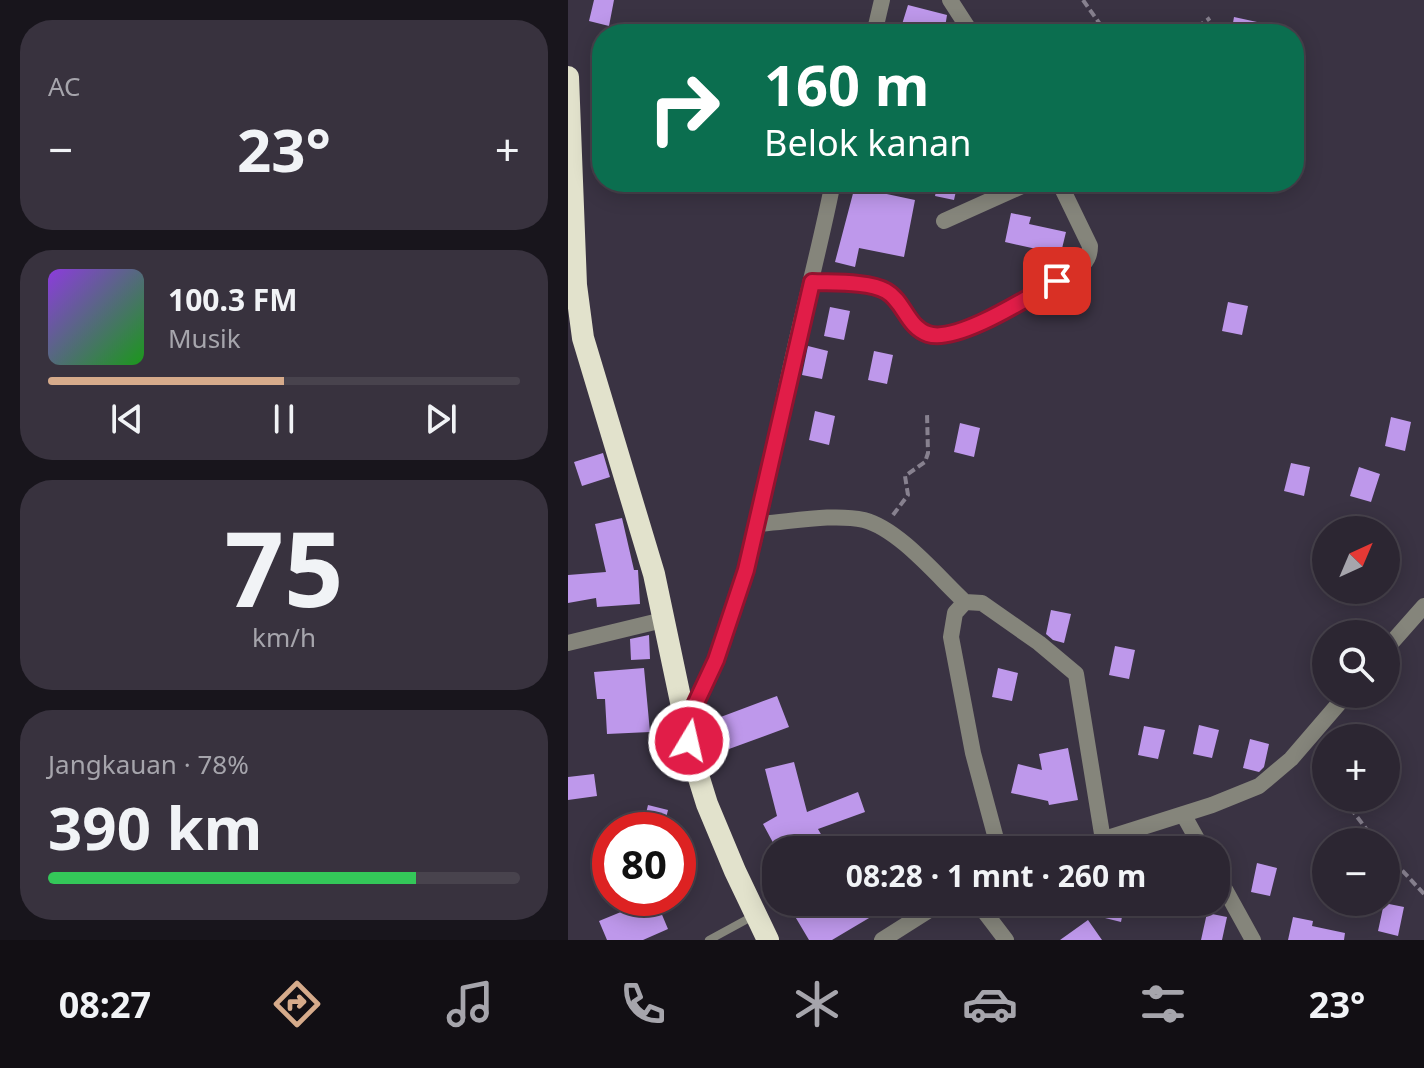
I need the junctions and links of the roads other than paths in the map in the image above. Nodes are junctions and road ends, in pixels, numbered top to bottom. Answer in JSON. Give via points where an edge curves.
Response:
{"nodes":[{"id":1,"x":882,"y":0,"type":"edge"},
{"id":2,"x":950,"y":0,"type":"edge"},
{"id":3,"x":876,"y":24,"type":"edge"},
{"id":4,"x":966,"y":24,"type":"edge"},
{"id":5,"x":568,"y":77,"type":"edge"},
{"id":6,"x":831,"y":192,"type":"edge"},
{"id":7,"x":1009,"y":192,"type":"edge"},
{"id":8,"x":1064,"y":192,"type":"edge"},
{"id":9,"x":944,"y":221,"type":"dead end"},
{"id":10,"x":812,"y":282,"type":"junction"},
{"id":11,"x":575,"y":341,"type":"edge"},
{"id":12,"x":758,"y":524,"type":"junction"},
{"id":13,"x":965,"y":602,"type":"junction"},
{"id":14,"x":1424,"y":606,"type":"edge"},
{"id":15,"x":663,"y":620,"type":"junction"},
{"id":16,"x":1400,"y":633,"type":"edge"},
{"id":17,"x":568,"y":643,"type":"edge"},
{"id":18,"x":1335,"y":708,"type":"edge"},
{"id":19,"x":686,"y":724,"type":"junction"},
{"id":20,"x":1183,"y":814,"type":"junction"},
{"id":21,"x":995,"y":836,"type":"edge"},
{"id":22,"x":1102,"y":836,"type":"edge"},
{"id":23,"x":1115,"y":836,"type":"edge"},
{"id":24,"x":1195,"y":836,"type":"edge"},
{"id":25,"x":1230,"y":898,"type":"edge"},
{"id":26,"x":756,"y":914,"type":"junction"},
{"id":27,"x":920,"y":916,"type":"edge"},
{"id":28,"x":988,"y":916,"type":"edge"},
{"id":29,"x":709,"y":940,"type":"edge"},
{"id":30,"x":768,"y":940,"type":"edge"},
{"id":31,"x":882,"y":940,"type":"edge"},
{"id":32,"x":1006,"y":940,"type":"edge"},
{"id":33,"x":1253,"y":940,"type":"edge"}],
"edges":[{"from":1,"to":3,"type":"street"},
{"from":2,"to":4,"type":"street"},
{"from":5,"to":11,"type":"highway"},
{"from":6,"to":10,"type":"street"},
{"from":7,"to":9,"type":"street"},
{"from":8,"to":10,"type":"street","via":[[1090,255],[1057,281],[981,323],[931,336],[920,331],[885,290]]},
{"from":10,"to":12,"type":"street"},
{"from":11,"to":15,"type":"highway","via":[[596,387],[642,528]]},
{"from":12,"to":13,"type":"street","via":[[867,521],[885,529]]},
{"from":12,"to":19,"type":"street","via":[[716,660]]},
{"from":13,"to":21,"type":"street","via":[[955,613],[951,637]]},
{"from":13,"to":22,"type":"street","via":[[982,603],[1076,674]]},
{"from":14,"to":16,"type":"street"},
{"from":15,"to":17,"type":"street"},
{"from":15,"to":19,"type":"highway"},
{"from":18,"to":20,"type":"street","via":[[1291,759],[1259,786]]},
{"from":19,"to":26,"type":"highway","via":[[707,804]]},
{"from":20,"to":23,"type":"street"},
{"from":20,"to":24,"type":"street"},
{"from":25,"to":33,"type":"street"},
{"from":26,"to":29,"type":"lane"},
{"from":26,"to":30,"type":"highway"},
{"from":27,"to":31,"type":"street"},
{"from":28,"to":32,"type":"street"}]}
